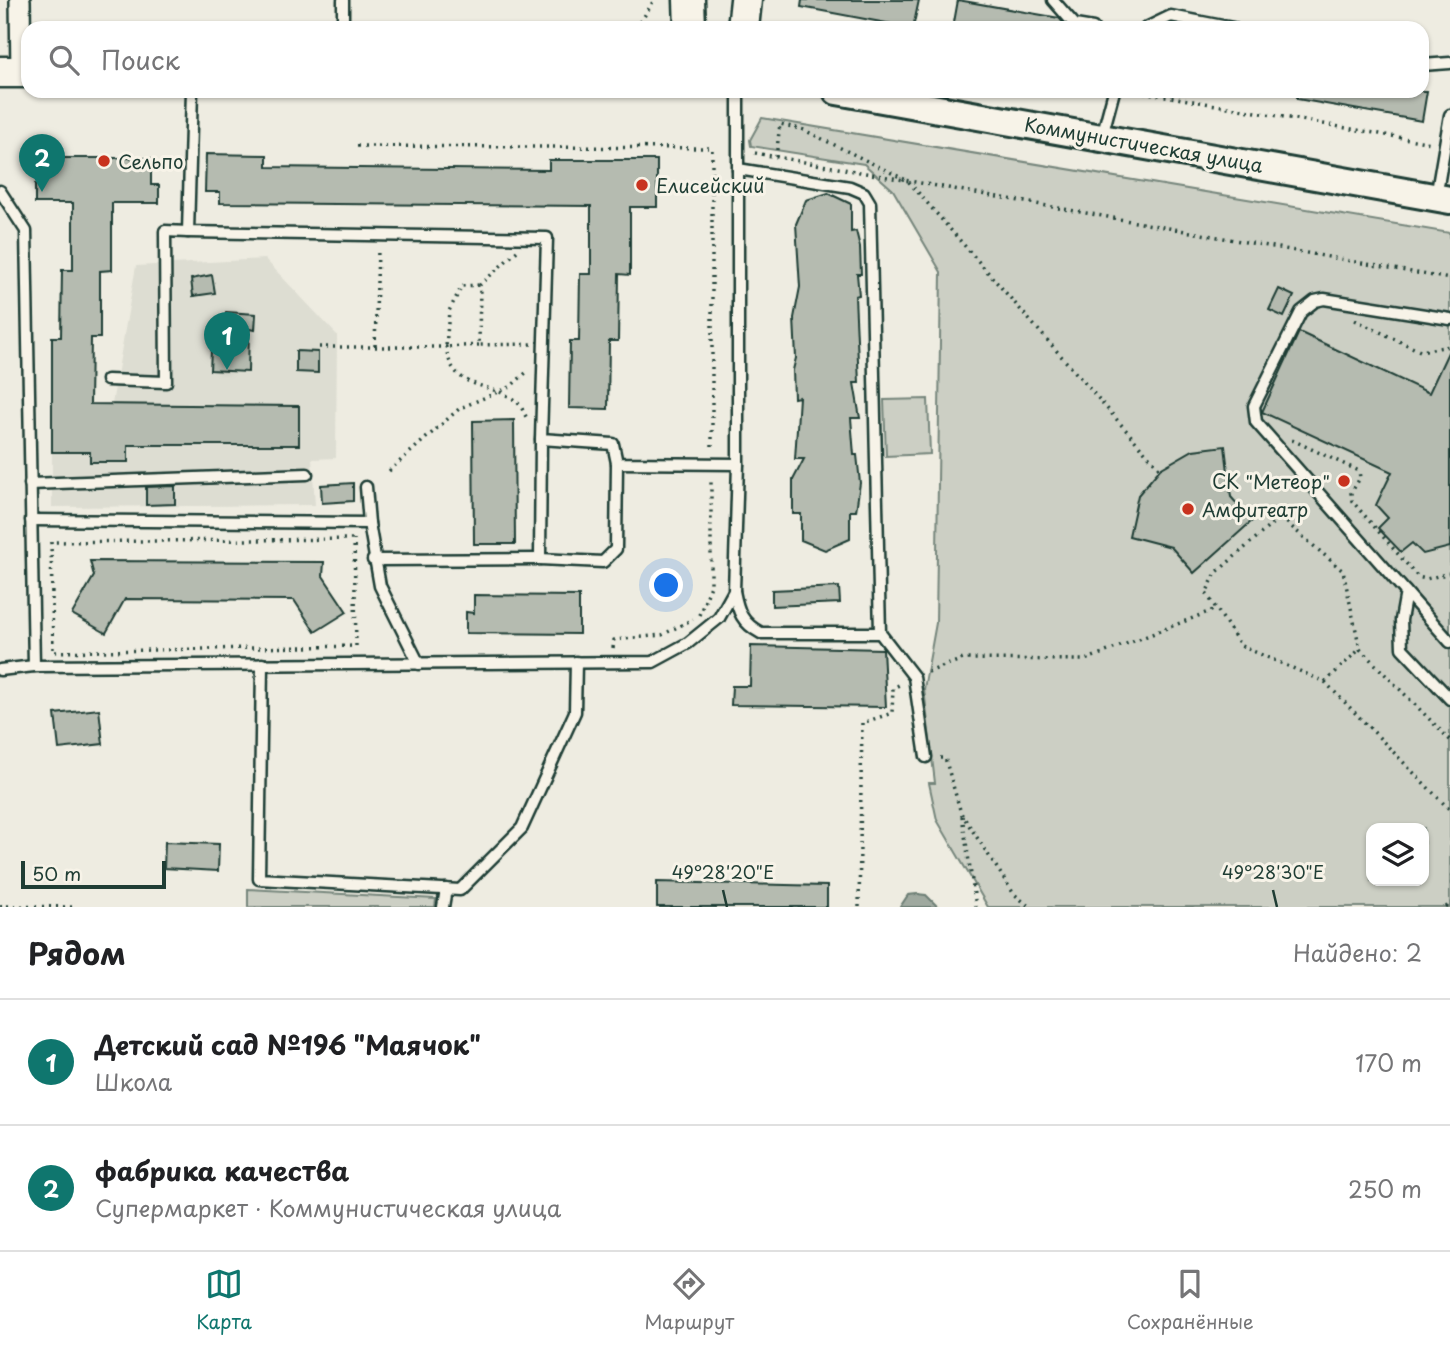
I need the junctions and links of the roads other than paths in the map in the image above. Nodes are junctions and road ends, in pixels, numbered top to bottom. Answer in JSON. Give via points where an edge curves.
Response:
{"nodes":[{"id":1,"x":20,"y":0,"type":"edge"},
{"id":2,"x":343,"y":0,"type":"edge"},
{"id":3,"x":689,"y":0,"type":"edge"},
{"id":4,"x":746,"y":0,"type":"edge"},
{"id":5,"x":1053,"y":0,"type":"edge"},
{"id":6,"x":343,"y":21,"type":"edge"},
{"id":7,"x":690,"y":21,"type":"edge"},
{"id":8,"x":744,"y":21,"type":"edge"},
{"id":9,"x":1072,"y":21,"type":"edge"},
{"id":10,"x":1161,"y":21,"type":"edge"},
{"id":11,"x":1197,"y":21,"type":"edge"},
{"id":12,"x":1450,"y":64,"type":"edge"},
{"id":13,"x":1429,"y":65,"type":"edge"},
{"id":14,"x":16,"y":72,"type":"edge"},
{"id":15,"x":191,"y":98,"type":"edge"},
{"id":16,"x":738,"y":98,"type":"edge"},
{"id":17,"x":879,"y":98,"type":"edge"},
{"id":18,"x":1112,"y":98,"type":"edge"},
{"id":19,"x":1450,"y":115,"type":"edge"},
{"id":20,"x":1102,"y":136,"type":"junction"},
{"id":21,"x":738,"y":169,"type":"junction"},
{"id":22,"x":0,"y":191,"type":"edge"},
{"id":23,"x":1443,"y":199,"type":"edge"},
{"id":24,"x":188,"y":232,"type":"junction"},
{"id":25,"x":1450,"y":320,"type":"edge"},
{"id":26,"x":107,"y":380,"type":"dead end"},
{"id":27,"x":541,"y":439,"type":"junction"},
{"id":28,"x":617,"y":463,"type":"junction"},
{"id":29,"x":738,"y":464,"type":"junction"},
{"id":30,"x":307,"y":474,"type":"dead end"},
{"id":31,"x":30,"y":484,"type":"junction"},
{"id":32,"x":366,"y":487,"type":"dead end"},
{"id":33,"x":31,"y":520,"type":"junction"},
{"id":34,"x":369,"y":523,"type":"junction"},
{"id":35,"x":540,"y":559,"type":"junction"},
{"id":36,"x":373,"y":560,"type":"junction"},
{"id":37,"x":734,"y":591,"type":"junction"},
{"id":38,"x":1406,"y":592,"type":"junction"},
{"id":39,"x":880,"y":633,"type":"junction"},
{"id":40,"x":1450,"y":642,"type":"edge"},
{"id":41,"x":576,"y":662,"type":"junction"},
{"id":42,"x":262,"y":664,"type":"junction"},
{"id":43,"x":419,"y":664,"type":"junction"},
{"id":44,"x":34,"y":666,"type":"junction"},
{"id":45,"x":0,"y":670,"type":"edge"},
{"id":46,"x":1450,"y":699,"type":"edge"},
{"id":47,"x":926,"y":757,"type":"road end"},
{"id":48,"x":446,"y":889,"type":"junction"},
{"id":49,"x":443,"y":907,"type":"edge"}],
"edges":[{"from":1,"to":14,"type":"street"},
{"from":2,"to":6,"type":"lane"},
{"from":3,"to":7,"type":"main road"},
{"from":4,"to":8,"type":"main road"},
{"from":5,"to":9,"type":"lane"},
{"from":10,"to":11,"type":"lane","via":[[1171,16]]},
{"from":12,"to":13,"type":"lane"},
{"from":15,"to":24,"type":"lane"},
{"from":16,"to":21,"type":"lane"},
{"from":17,"to":20,"type":"main road","name":"Коммунистическая улица"},
{"from":18,"to":20,"type":"lane"},
{"from":19,"to":23,"type":"lane"},
{"from":20,"to":23,"type":"main road","name":"Коммунистическая улица"},
{"from":21,"to":29,"type":"lane"},
{"from":21,"to":39,"type":"lane","via":[[850,187],[863,193],[870,204]]},
{"from":22,"to":31,"type":"lane","via":[[26,231]]},
{"from":24,"to":26,"type":"lane","via":[[165,231],[166,382]]},
{"from":24,"to":27,"type":"lane","via":[[547,238]]},
{"from":25,"to":38,"type":"lane","via":[[1315,300],[1301,312],[1254,406],[1256,422]]},
{"from":27,"to":28,"type":"lane","via":[[613,444]]},
{"from":27,"to":35,"type":"lane"},
{"from":28,"to":29,"type":"lane"},
{"from":28,"to":35,"type":"lane","via":[[616,549],[603,562]]},
{"from":29,"to":37,"type":"lane"},
{"from":30,"to":31,"type":"lane"},
{"from":31,"to":33,"type":"lane"},
{"from":32,"to":34,"type":"lane"},
{"from":33,"to":34,"type":"lane"},
{"from":33,"to":44,"type":"lane"},
{"from":34,"to":36,"type":"lane"},
{"from":35,"to":36,"type":"lane"},
{"from":36,"to":43,"type":"lane","via":[[380,586]]},
{"from":37,"to":39,"type":"lane","via":[[746,626],[761,634]]},
{"from":37,"to":41,"type":"lane","via":[[719,618],[688,643],[653,662]]},
{"from":38,"to":40,"type":"lane"},
{"from":38,"to":46,"type":"lane","via":[[1402,648]]},
{"from":39,"to":47,"type":"lane","via":[[914,677]]},
{"from":41,"to":43,"type":"lane"},
{"from":41,"to":48,"type":"lane","via":[[575,712],[523,828],[460,890]]},
{"from":42,"to":43,"type":"lane"},
{"from":42,"to":44,"type":"lane"},
{"from":42,"to":48,"type":"lane","via":[[259,879]]},
{"from":44,"to":45,"type":"lane"},
{"from":48,"to":49,"type":"lane"}]}
